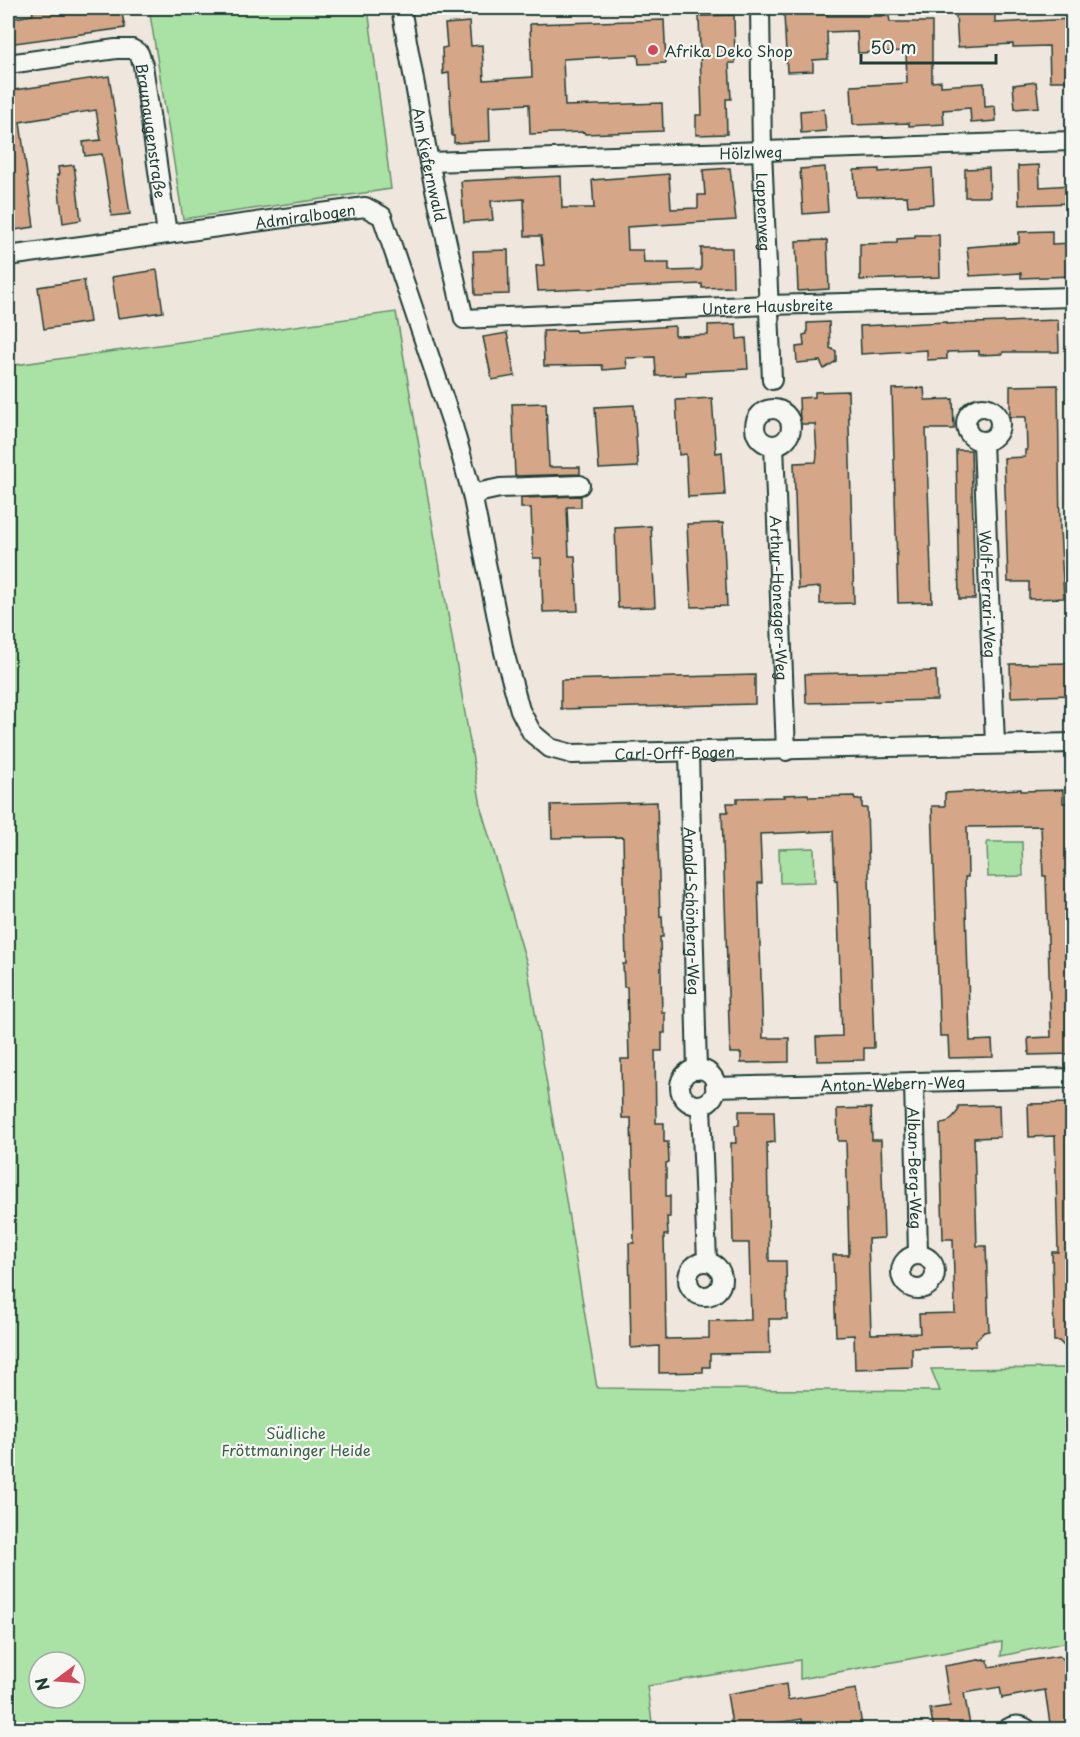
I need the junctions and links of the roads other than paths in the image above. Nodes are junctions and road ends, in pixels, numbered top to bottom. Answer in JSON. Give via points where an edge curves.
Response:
{"nodes":[{"id":1,"x":401,"y":8,"type":"edge"},
{"id":2,"x":760,"y":8,"type":"edge"},
{"id":3,"x":8,"y":64,"type":"edge"},
{"id":4,"x":1072,"y":141,"type":"edge"},
{"id":5,"x":762,"y":150,"type":"junction"},
{"id":6,"x":429,"y":162,"type":"junction"},
{"id":7,"x":168,"y":234,"type":"junction"},
{"id":8,"x":8,"y":256,"type":"edge"},
{"id":9,"x":1072,"y":297,"type":"edge"},
{"id":10,"x":768,"y":305,"type":"junction"},
{"id":11,"x":464,"y":319,"type":"joint"},
{"id":12,"x":772,"y":380,"type":"dead end"},
{"id":13,"x":983,"y":442,"type":"dead end"},
{"id":14,"x":774,"y":445,"type":"dead end"},
{"id":15,"x":580,"y":485,"type":"dead end"},
{"id":16,"x":472,"y":494,"type":"junction"},
{"id":17,"x":1072,"y":743,"type":"edge"},
{"id":18,"x":995,"y":744,"type":"junction"},
{"id":19,"x":786,"y":751,"type":"junction"},
{"id":20,"x":688,"y":753,"type":"junction"},
{"id":21,"x":698,"y":1070,"type":"junction"},
{"id":22,"x":1072,"y":1078,"type":"edge"},
{"id":23,"x":914,"y":1082,"type":"junction"},
{"id":24,"x":715,"y":1087,"type":"junction"},
{"id":25,"x":701,"y":1105,"type":"junction"},
{"id":26,"x":918,"y":1254,"type":"dead end"},
{"id":27,"x":707,"y":1263,"type":"dead end"},
{"id":28,"x":1006,"y":1730,"type":"edge"},
{"id":29,"x":1028,"y":1730,"type":"edge"}],
"edges":[{"from":1,"to":6,"type":"street","name":"Am Kiefernwald"},
{"from":2,"to":5,"type":"street","name":"Lappenweg"},
{"from":3,"to":7,"type":"street","name":"Braunaugenstraße","via":[[116,49],[139,53]]},
{"from":4,"to":5,"type":"street","name":"Hölzlweg"},
{"from":5,"to":6,"type":"street","name":"Hölzlweg"},
{"from":5,"to":10,"type":"street","name":"Lappenweg"},
{"from":6,"to":11,"type":"street","name":"Am Kiefernwald"},
{"from":7,"to":8,"type":"street","name":"Admiralbogen"},
{"from":7,"to":16,"type":"street","name":"Admiralbogen","via":[[365,207],[382,216]]},
{"from":9,"to":10,"type":"street","name":"Untere Hausbreite"},
{"from":10,"to":11,"type":"street","name":"Untere Hausbreite"},
{"from":10,"to":12,"type":"street","name":"Lappenweg"},
{"from":13,"to":18,"type":"street","name":"Wolf-Ferrari-Weg"},
{"from":14,"to":19,"type":"street","name":"Arthur-Honegger-Weg"},
{"from":15,"to":16,"type":"street","via":[[500,488]]},
{"from":16,"to":20,"type":"street","name":"Carl-Orff-Bogen","via":[[504,652],[520,710],[532,733],[550,748],[572,754]]},
{"from":17,"to":18,"type":"street","name":"Carl-Orff-Bogen"},
{"from":18,"to":19,"type":"street","name":"Carl-Orff-Bogen"},
{"from":19,"to":20,"type":"street","name":"Carl-Orff-Bogen"},
{"from":20,"to":21,"type":"street","name":"Arnold-Schönberg-Weg"},
{"from":21,"to":24,"type":"street","via":[[712,1077]]},
{"from":21,"to":25,"type":"street","via":[[687,1073],[680,1089],[685,1100]]},
{"from":22,"to":23,"type":"street","name":"Anton-Webern-Weg"},
{"from":23,"to":24,"type":"street","name":"Anton-Webern-Weg"},
{"from":23,"to":26,"type":"street","name":"Alban-Berg-Weg"},
{"from":24,"to":25,"type":"street","via":[[711,1098]]},
{"from":25,"to":27,"type":"street"},
{"from":28,"to":29,"type":"street","via":[[1020,1726]]}]}
